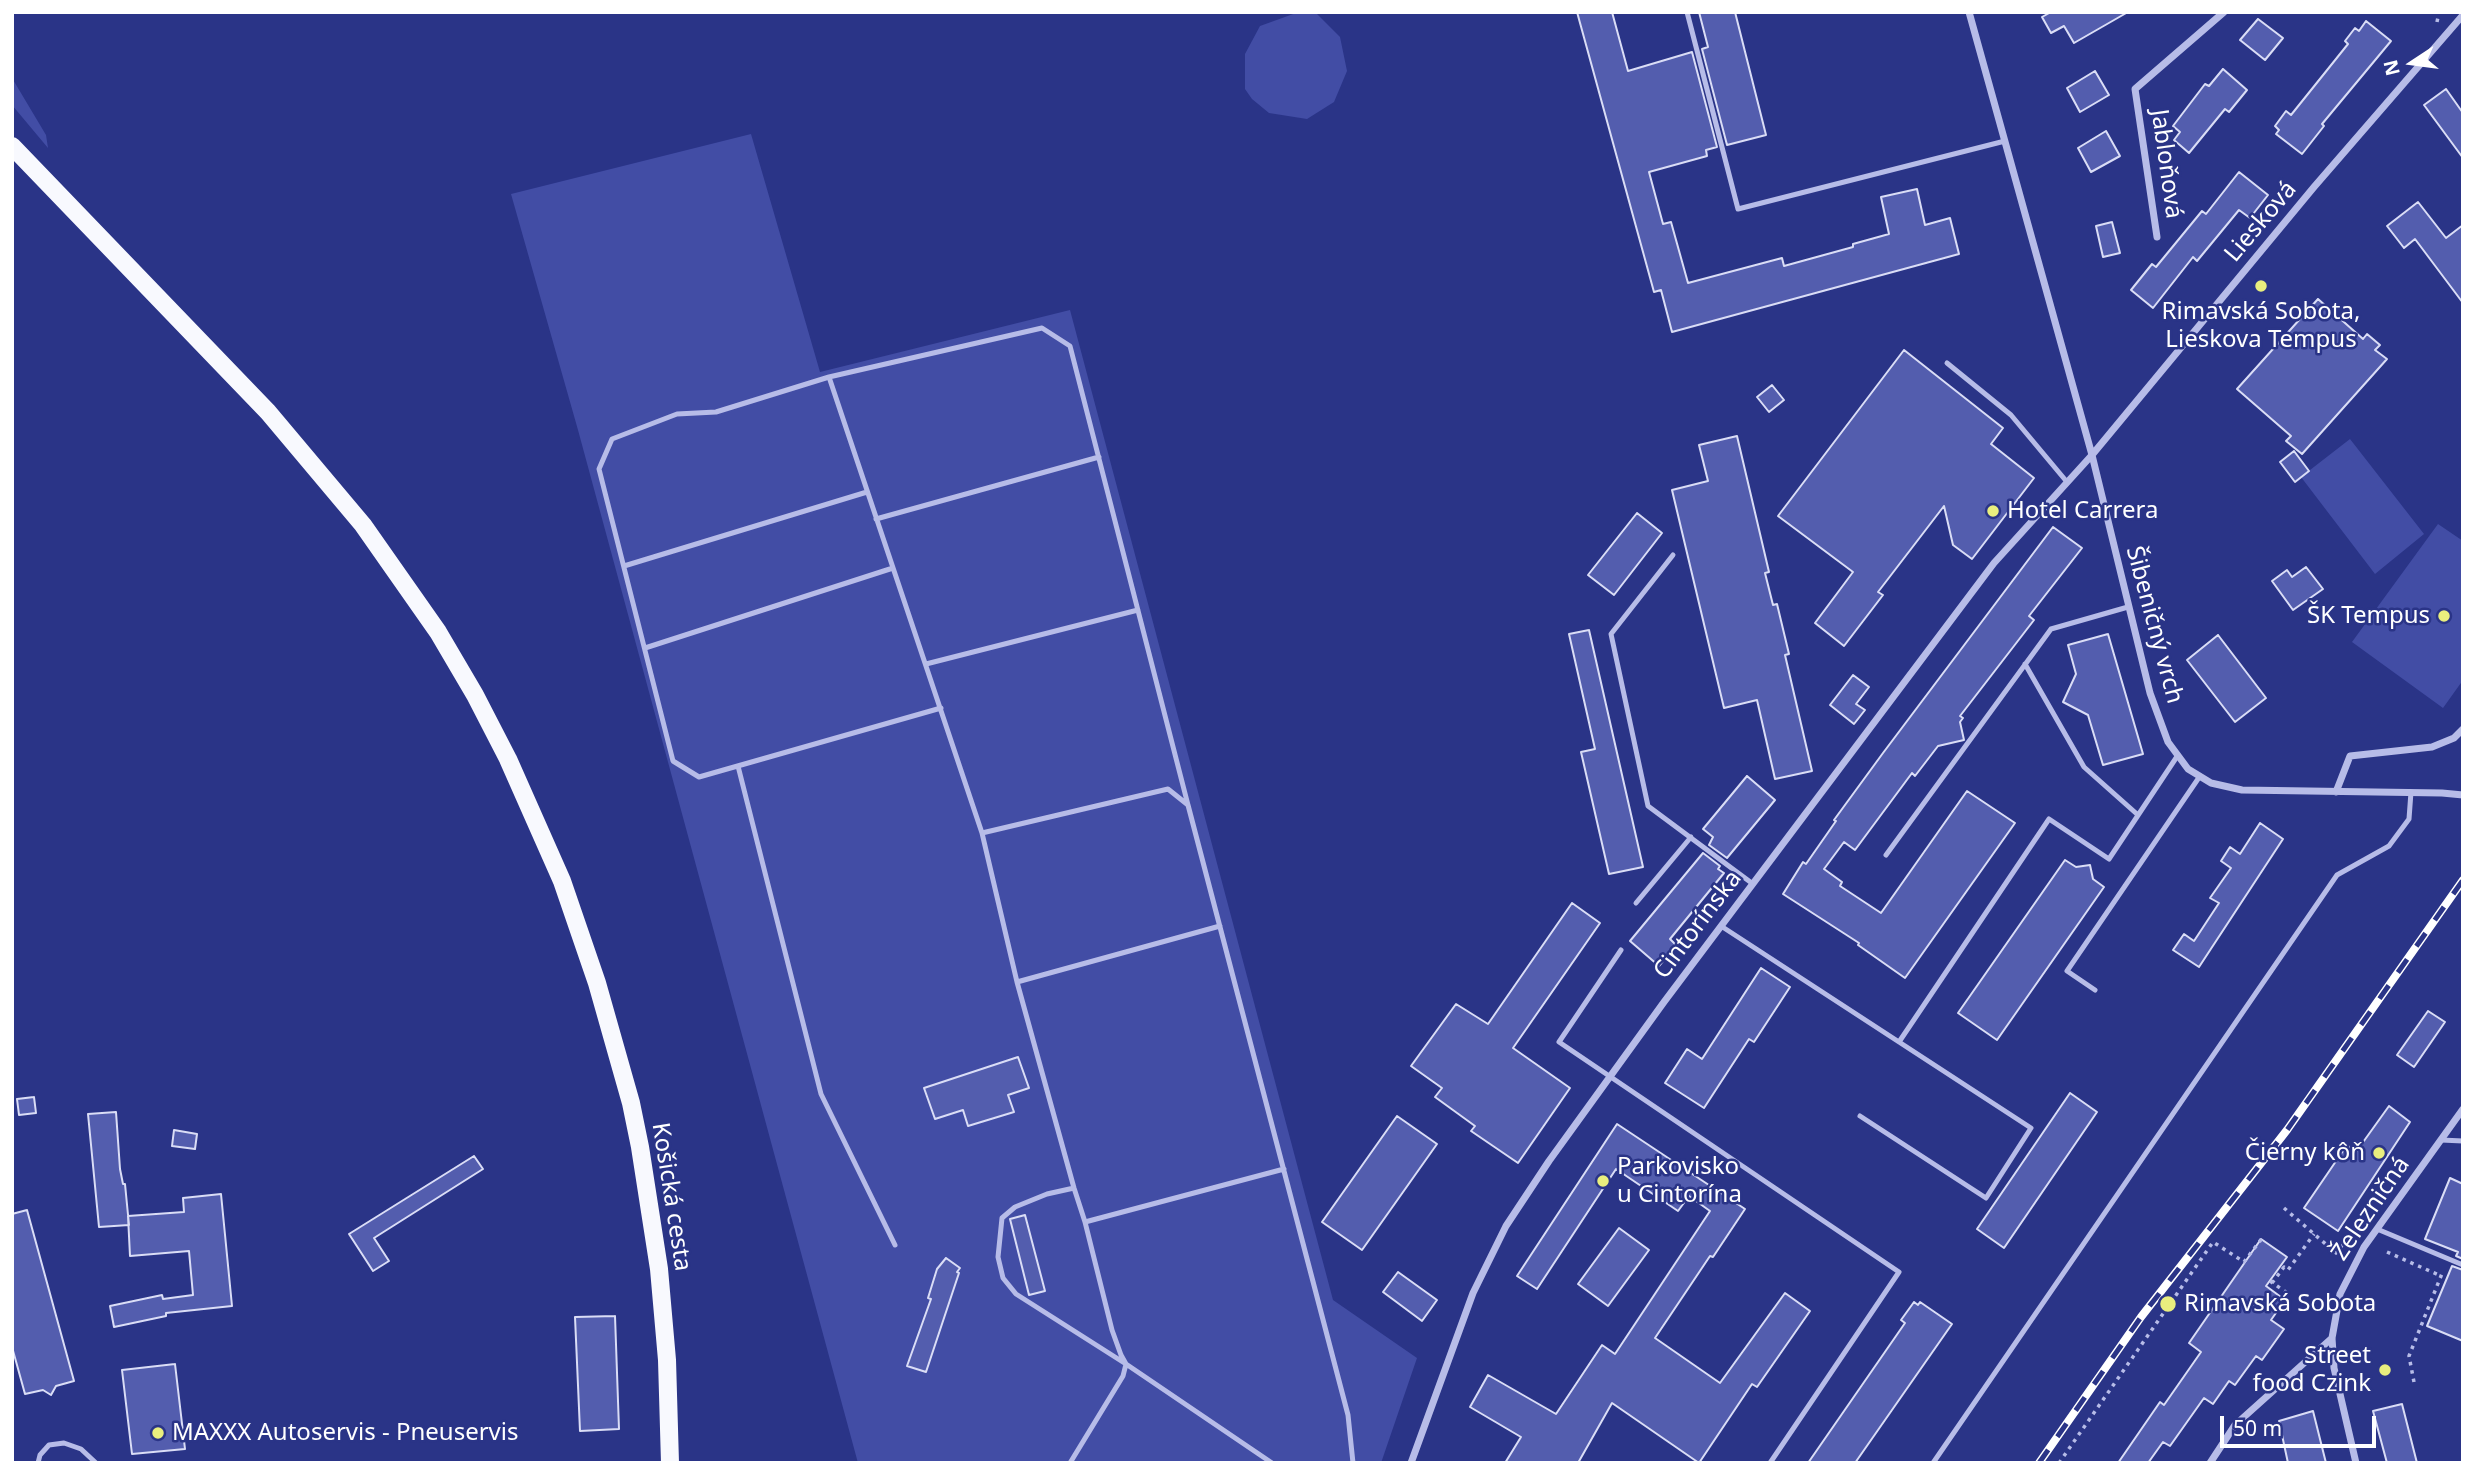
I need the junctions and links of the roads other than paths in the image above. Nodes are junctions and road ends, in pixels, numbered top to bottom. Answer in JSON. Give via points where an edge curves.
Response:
{"nodes":[{"id":1,"x":1687,"y":12,"type":"edge"},
{"id":2,"x":1969,"y":12,"type":"edge"},
{"id":3,"x":2224,"y":12,"type":"edge"},
{"id":4,"x":2463,"y":15,"type":"edge"},
{"id":5,"x":2005,"y":141,"type":"junction"},
{"id":6,"x":12,"y":146,"type":"edge"},
{"id":7,"x":2157,"y":237,"type":"dead end"},
{"id":8,"x":1947,"y":363,"type":"dead end"},
{"id":9,"x":829,"y":377,"type":"junction"},
{"id":10,"x":2092,"y":455,"type":"junction"},
{"id":11,"x":1099,"y":457,"type":"junction"},
{"id":12,"x":2067,"y":482,"type":"junction"},
{"id":13,"x":867,"y":492,"type":"junction"},
{"id":14,"x":876,"y":519,"type":"junction"},
{"id":15,"x":1673,"y":555,"type":"dead end"},
{"id":16,"x":624,"y":566,"type":"junction"},
{"id":17,"x":893,"y":568,"type":"junction"},
{"id":18,"x":2128,"y":607,"type":"junction"},
{"id":19,"x":1138,"y":610,"type":"junction"},
{"id":20,"x":645,"y":648,"type":"junction"},
{"id":21,"x":926,"y":664,"type":"junction"},
{"id":22,"x":2025,"y":664,"type":"junction"},
{"id":23,"x":941,"y":708,"type":"junction"},
{"id":24,"x":2463,"y":729,"type":"edge"},
{"id":25,"x":2178,"y":755,"type":"junction"},
{"id":26,"x":737,"y":765,"type":"junction"},
{"id":27,"x":2200,"y":776,"type":"junction"},
{"id":28,"x":2336,"y":792,"type":"junction"},
{"id":29,"x":2411,"y":792,"type":"junction"},
{"id":30,"x":2463,"y":795,"type":"edge"},
{"id":31,"x":1188,"y":805,"type":"junction"},
{"id":32,"x":2138,"y":815,"type":"junction"},
{"id":33,"x":982,"y":833,"type":"junction"},
{"id":34,"x":1690,"y":837,"type":"junction"},
{"id":35,"x":1886,"y":855,"type":"dead end"},
{"id":36,"x":1753,"y":884,"type":"junction"},
{"id":37,"x":1636,"y":903,"type":"dead end"},
{"id":38,"x":1220,"y":926,"type":"junction"},
{"id":39,"x":1721,"y":926,"type":"junction"},
{"id":40,"x":1621,"y":950,"type":"dead end"},
{"id":41,"x":1017,"y":982,"type":"junction"},
{"id":42,"x":2095,"y":990,"type":"dead end"},
{"id":43,"x":1899,"y":1042,"type":"junction"},
{"id":44,"x":1611,"y":1076,"type":"junction"},
{"id":45,"x":2463,"y":1109,"type":"edge"},
{"id":46,"x":1860,"y":1116,"type":"dead end"},
{"id":47,"x":2441,"y":1140,"type":"junction"},
{"id":48,"x":2463,"y":1141,"type":"edge"},
{"id":49,"x":1284,"y":1169,"type":"junction"},
{"id":50,"x":1074,"y":1188,"type":"junction"},
{"id":51,"x":1085,"y":1222,"type":"junction"},
{"id":52,"x":2377,"y":1229,"type":"junction"},
{"id":53,"x":895,"y":1245,"type":"dead end"},
{"id":54,"x":2463,"y":1265,"type":"edge"},
{"id":55,"x":2332,"y":1338,"type":"junction"},
{"id":56,"x":1126,"y":1364,"type":"junction"},
{"id":57,"x":38,"y":1463,"type":"edge"},
{"id":58,"x":96,"y":1463,"type":"edge"},
{"id":59,"x":670,"y":1463,"type":"edge"},
{"id":60,"x":1070,"y":1463,"type":"edge"},
{"id":61,"x":1272,"y":1463,"type":"edge"},
{"id":62,"x":1353,"y":1463,"type":"edge"},
{"id":63,"x":1411,"y":1463,"type":"edge"},
{"id":64,"x":1770,"y":1463,"type":"edge"},
{"id":65,"x":1933,"y":1463,"type":"edge"},
{"id":66,"x":2210,"y":1463,"type":"edge"},
{"id":67,"x":2356,"y":1463,"type":"edge"}],
"edges":[{"from":1,"to":5,"type":"lane","via":[[1738,209]]},
{"from":2,"to":5,"type":"street","name":"Šibeničný vrch"},
{"from":3,"to":7,"type":"street","name":"Jabloňová","via":[[2135,89]]},
{"from":4,"to":10,"type":"street","name":"Liesková"},
{"from":5,"to":10,"type":"street","name":"Šibeničný vrch"},
{"from":6,"to":59,"type":"main road","name":"Košická cesta","via":[[268,412],[363,525],[438,632],[475,695],[537,821],[585,946],[631,1103],[663,1310]]},
{"from":8,"to":12,"type":"lane","via":[[2011,415]]},
{"from":9,"to":11,"type":"lane","via":[[1042,328],[1070,346]]},
{"from":9,"to":13,"type":"lane"},
{"from":9,"to":16,"type":"lane","via":[[716,412],[677,414],[612,439],[599,469]]},
{"from":10,"to":12,"type":"street","name":"Cintorínska"},
{"from":10,"to":18,"type":"street","name":"Šibeničný vrch"},
{"from":11,"to":14,"type":"lane"},
{"from":11,"to":19,"type":"lane"},
{"from":12,"to":36,"type":"street","name":"Cintorínska","via":[[1994,563]]},
{"from":13,"to":14,"type":"lane"},
{"from":13,"to":16,"type":"lane"},
{"from":14,"to":17,"type":"lane"},
{"from":15,"to":34,"type":"lane","via":[[1611,634],[1648,806]]},
{"from":16,"to":20,"type":"lane"},
{"from":17,"to":20,"type":"lane"},
{"from":17,"to":21,"type":"lane"},
{"from":18,"to":22,"type":"lane","via":[[2050,629]]},
{"from":18,"to":25,"type":"street","name":"Šibeničný vrch","via":[[2150,692],[2168,742]]},
{"from":19,"to":21,"type":"lane"},
{"from":19,"to":31,"type":"lane"},
{"from":20,"to":26,"type":"lane","via":[[673,761],[699,777]]},
{"from":21,"to":23,"type":"lane"},
{"from":22,"to":32,"type":"lane","via":[[2084,767]]},
{"from":22,"to":35,"type":"lane"},
{"from":23,"to":26,"type":"lane"},
{"from":23,"to":33,"type":"lane"},
{"from":24,"to":28,"type":"street","via":[[2432,747],[2350,756]]},
{"from":25,"to":27,"type":"street","name":"Šibeničný vrch"},
{"from":25,"to":32,"type":"lane"},
{"from":26,"to":53,"type":"lane","via":[[821,1094]]},
{"from":27,"to":28,"type":"street","name":"Šibeničný vrch","via":[[2242,790]]},
{"from":27,"to":42,"type":"lane","via":[[2067,971]]},
{"from":28,"to":29,"type":"street","name":"Šibeničný vrch"},
{"from":29,"to":30,"type":"street","name":"Šibeničný vrch"},
{"from":29,"to":65,"type":"lane","via":[[2409,819],[2389,846],[2337,875]]},
{"from":31,"to":33,"type":"lane","via":[[1168,789]]},
{"from":31,"to":38,"type":"lane"},
{"from":32,"to":43,"type":"lane","via":[[2109,859],[2049,819]]},
{"from":33,"to":41,"type":"lane"},
{"from":34,"to":36,"type":"lane"},
{"from":34,"to":37,"type":"lane"},
{"from":36,"to":39,"type":"street","name":"Cintorínska"},
{"from":38,"to":41,"type":"lane"},
{"from":38,"to":49,"type":"lane"},
{"from":39,"to":43,"type":"lane"},
{"from":39,"to":44,"type":"street","name":"Cintorínska"},
{"from":40,"to":44,"type":"lane","via":[[1559,1042]]},
{"from":41,"to":50,"type":"lane"},
{"from":43,"to":46,"type":"lane","via":[[2031,1128],[1986,1198]]},
{"from":44,"to":63,"type":"street","name":"Cintorínska","via":[[1506,1226],[1473,1293]]},
{"from":44,"to":64,"type":"lane","via":[[1899,1272]]},
{"from":45,"to":47,"type":"street","name":"Železničná"},
{"from":47,"to":48,"type":"lane"},
{"from":47,"to":52,"type":"street","name":"Železničná"},
{"from":49,"to":51,"type":"lane"},
{"from":49,"to":62,"type":"lane","via":[[1348,1415]]},
{"from":50,"to":51,"type":"lane"},
{"from":50,"to":56,"type":"lane","via":[[1015,1207],[1002,1218],[998,1256],[1003,1278],[1016,1294]]},
{"from":51,"to":56,"type":"lane","via":[[1112,1330]]},
{"from":52,"to":54,"type":"lane"},
{"from":52,"to":55,"type":"street","name":"Železničná","via":[[2340,1294]]},
{"from":55,"to":66,"type":"street","via":[[2235,1425]]},
{"from":55,"to":67,"type":"street","name":"Železničná","via":[[2339,1396]]},
{"from":56,"to":60,"type":"lane"},
{"from":56,"to":61,"type":"lane"},
{"from":57,"to":58,"type":"lane","via":[[49,1445],[64,1443],[81,1449]]}]}
